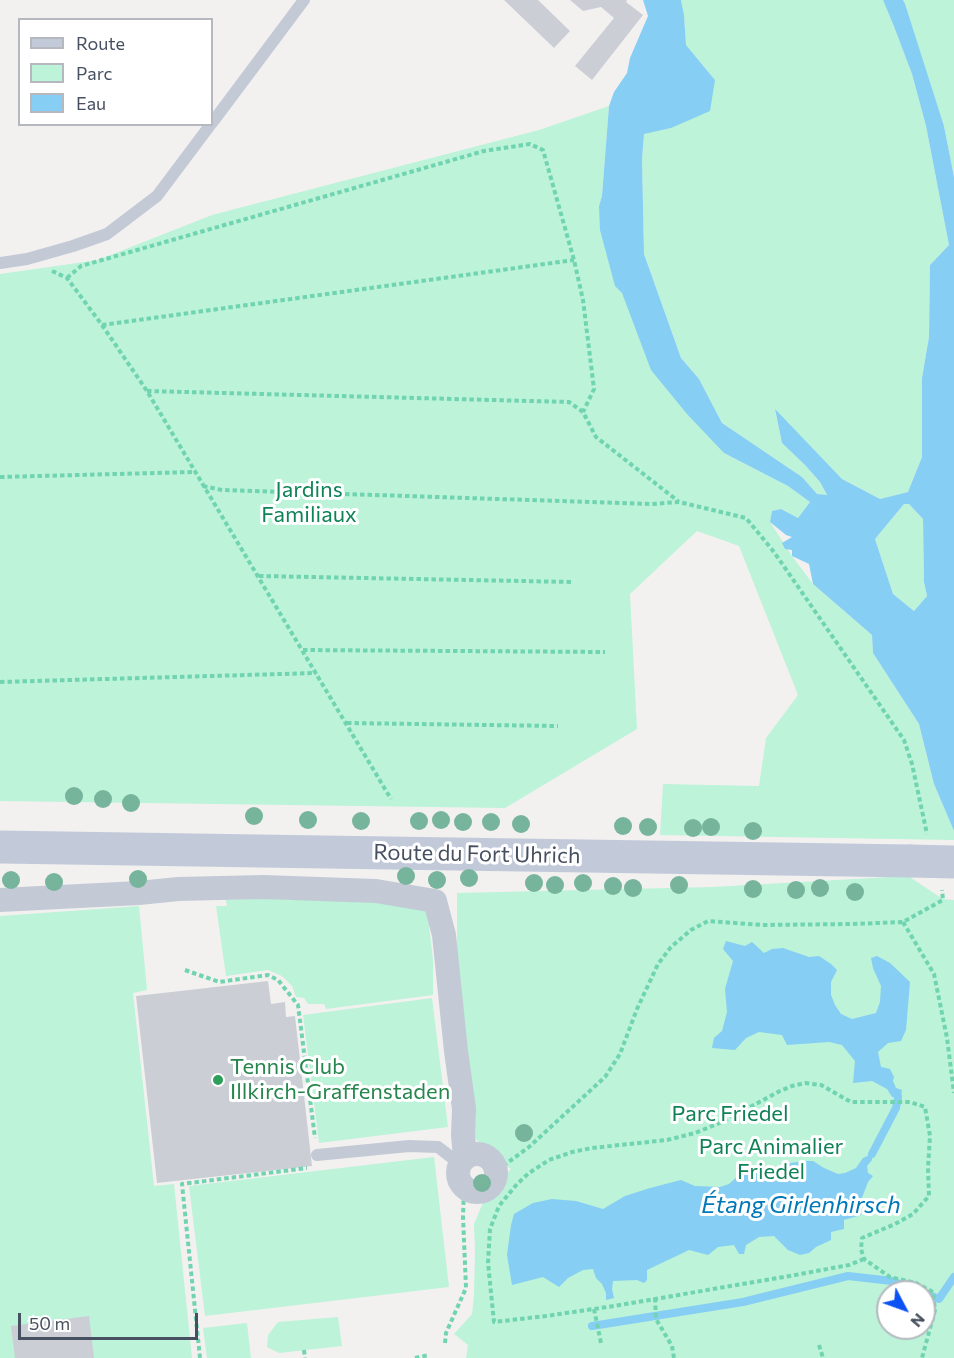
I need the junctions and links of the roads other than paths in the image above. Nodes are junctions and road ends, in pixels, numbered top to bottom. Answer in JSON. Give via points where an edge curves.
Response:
{"nodes":[{"id":1,"x":304,"y":0,"type":"edge"},
{"id":2,"x":213,"y":121,"type":"edge"},
{"id":3,"x":210,"y":126,"type":"edge"},
{"id":4,"x":0,"y":263,"type":"edge"},
{"id":5,"x":0,"y":847,"type":"edge"},
{"id":6,"x":948,"y":873,"type":"edge"},
{"id":7,"x":0,"y":900,"type":"edge"},
{"id":8,"x":317,"y":1155,"type":"road end"},
{"id":9,"x":463,"y":1170,"type":"junction"}],
"edges":[{"from":1,"to":2,"type":"lane"},
{"from":3,"to":4,"type":"lane","via":[[157,196],[107,234],[27,259]]},
{"from":5,"to":6,"type":"main road","name":"Route du Fort Uhrich","bridge":true,"via":[[919,851]]},
{"from":7,"to":9,"type":"street","via":[[263,887],[376,891],[435,901],[444,935],[464,1109]]},
{"from":8,"to":9,"type":"lane","via":[[438,1147]]},
{"from":9,"to":9,"type":"street","via":[[472,1154],[480,1153],[493,1161],[496,1177],[487,1189],[471,1191]]}]}
